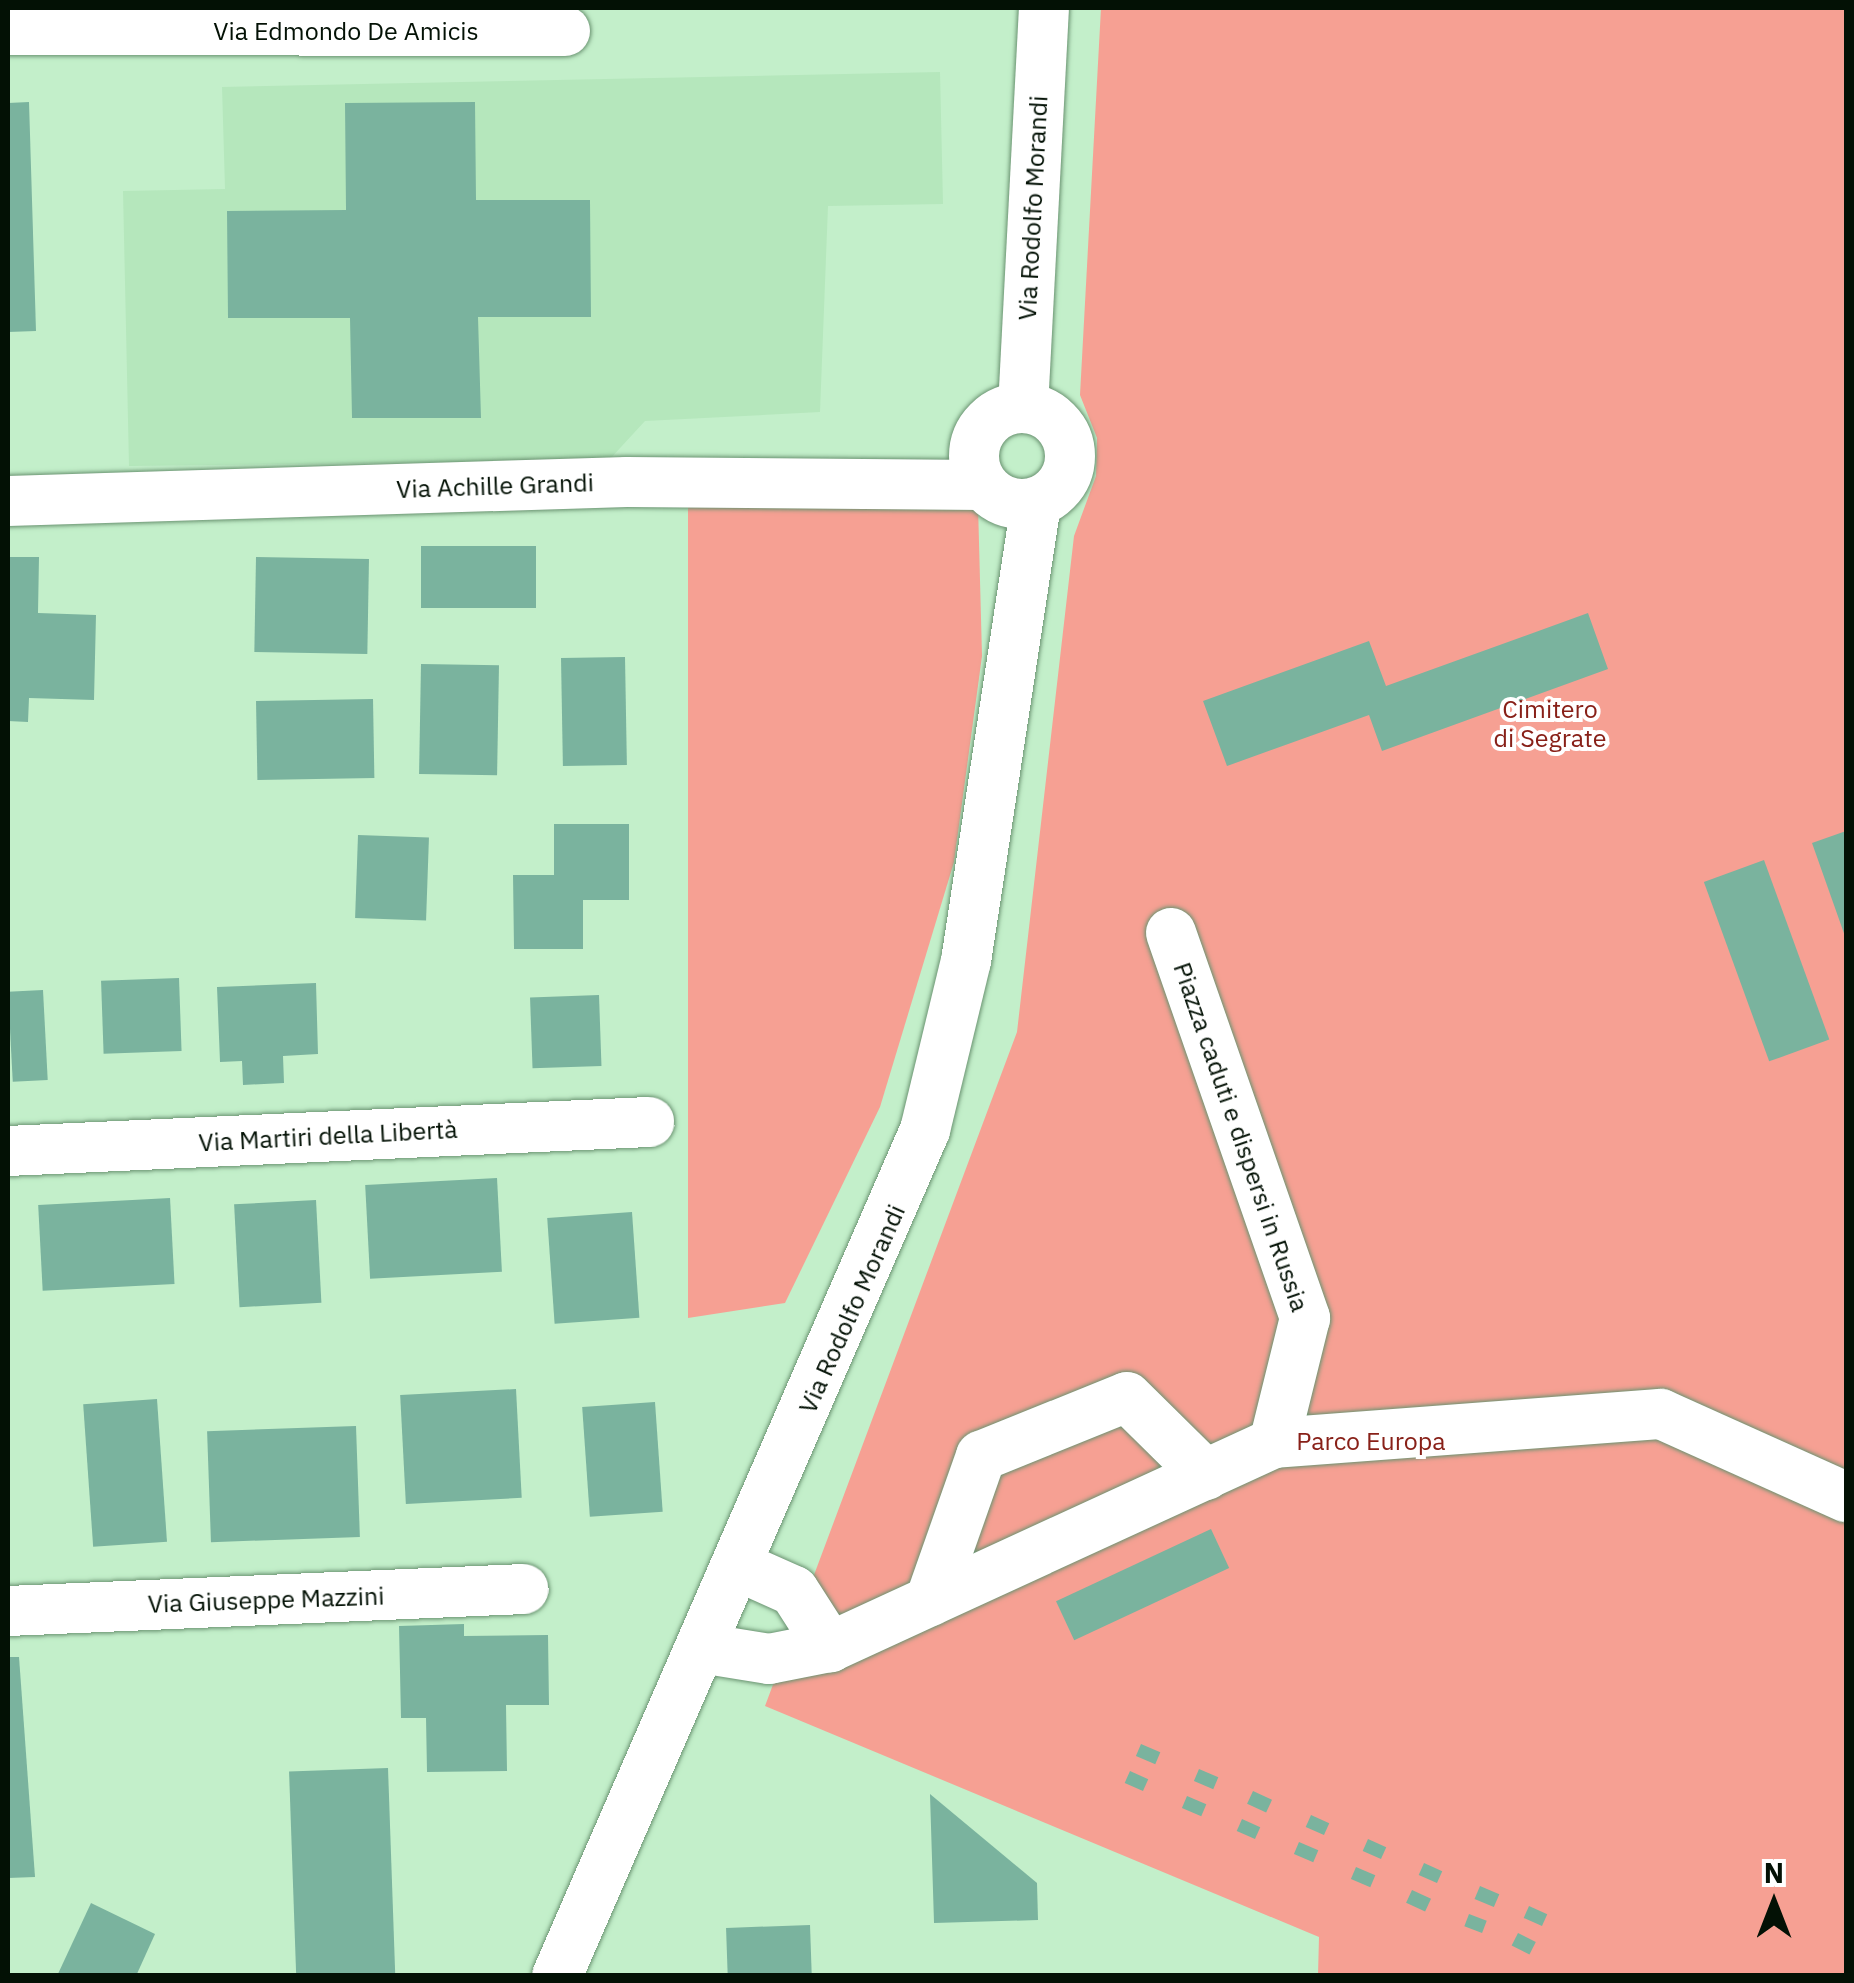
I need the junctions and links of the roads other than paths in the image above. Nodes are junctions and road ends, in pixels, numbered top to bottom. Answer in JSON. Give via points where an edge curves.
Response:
{"nodes":[{"id":1,"x":1044,"y":8,"type":"edge"},
{"id":2,"x":396,"y":19,"type":"edge"},
{"id":3,"x":8,"y":30,"type":"edge"},
{"id":4,"x":565,"y":31,"type":"dead end"},
{"id":5,"x":1023,"y":408,"type":"junction"},
{"id":6,"x":1005,"y":495,"type":"junction"},
{"id":7,"x":8,"y":501,"type":"edge"},
{"id":8,"x":1170,"y":933,"type":"dead end"},
{"id":9,"x":649,"y":1122,"type":"dead end"},
{"id":10,"x":8,"y":1151,"type":"edge"},
{"id":11,"x":1274,"y":1442,"type":"junction"},
{"id":12,"x":1206,"y":1475,"type":"junction"},
{"id":13,"x":1846,"y":1497,"type":"edge"},
{"id":14,"x":738,"y":1566,"type":"junction"},
{"id":15,"x":524,"y":1589,"type":"dead end"},
{"id":16,"x":930,"y":1601,"type":"junction"},
{"id":17,"x":8,"y":1610,"type":"edge"},
{"id":18,"x":830,"y":1647,"type":"junction"},
{"id":19,"x":701,"y":1648,"type":"junction"},
{"id":20,"x":557,"y":1967,"type":"edge"}],
"edges":[{"from":1,"to":5,"type":"street","name":"Via Rodolfo Morandi"},
{"from":2,"to":3,"type":"street","name":"Via Edmondo De Amicis"},
{"from":2,"to":4,"type":"street","name":"Via Edmondo De Amicis"},
{"from":5,"to":6,"type":"street","name":"Via Rodolfo Morandi","via":[[999,414],[978,437]]},
{"from":5,"to":6,"type":"street","via":[[1052,419],[1069,454],[1059,486]]},
{"from":6,"to":7,"type":"street","name":"Via Achille Grandi","via":[[627,482]]},
{"from":6,"to":14,"type":"street","name":"Via Rodolfo Morandi","via":[[1011,629],[966,961],[925,1130]]},
{"from":8,"to":11,"type":"street","name":"Piazza caduti e dispersi in Russia","via":[[1305,1318]]},
{"from":9,"to":10,"type":"street","name":"Via Martiri della Libertà"},
{"from":11,"to":12,"type":"street"},
{"from":11,"to":13,"type":"street","via":[[1661,1414]]},
{"from":12,"to":16,"type":"street"},
{"from":12,"to":16,"type":"street","via":[[1127,1397],[981,1456]]},
{"from":14,"to":18,"type":"street","via":[[794,1592]]},
{"from":14,"to":19,"type":"street","name":"Via Rodolfo Morandi"},
{"from":15,"to":17,"type":"street","name":"Via Giuseppe Mazzini"},
{"from":16,"to":18,"type":"street"},
{"from":18,"to":19,"type":"street","via":[[769,1659]]},
{"from":19,"to":20,"type":"street","name":"Via Rodolfo Morandi"}]}
